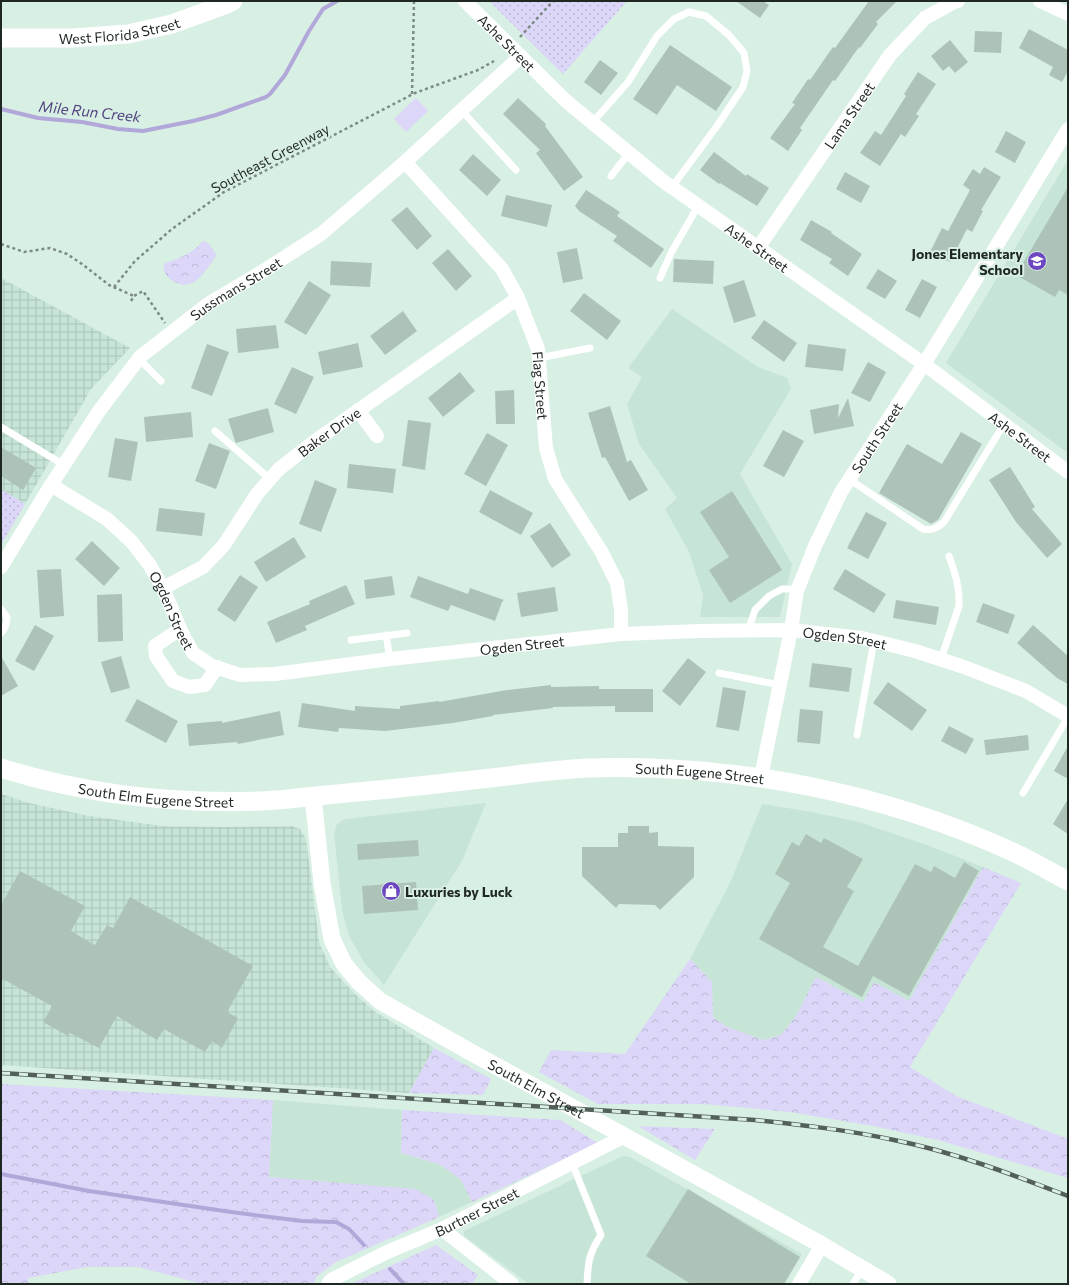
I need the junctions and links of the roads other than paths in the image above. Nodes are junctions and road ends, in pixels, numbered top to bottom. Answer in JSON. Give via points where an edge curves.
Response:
{"nodes":[{"id":1,"x":233,"y":1,"type":"edge"},
{"id":2,"x":465,"y":1,"type":"edge"},
{"id":3,"x":958,"y":1,"type":"edge"},
{"id":4,"x":1040,"y":1,"type":"edge"},
{"id":5,"x":1068,"y":14,"type":"edge"},
{"id":6,"x":1,"y":38,"type":"edge"},
{"id":7,"x":516,"y":51,"type":"junction"},
{"id":8,"x":462,"y":111,"type":"junction"},
{"id":9,"x":592,"y":123,"type":"junction"},
{"id":10,"x":1068,"y":128,"type":"edge"},
{"id":11,"x":629,"y":154,"type":"junction"},
{"id":12,"x":405,"y":162,"type":"junction"},
{"id":13,"x":516,"y":170,"type":"dead end"},
{"id":14,"x":611,"y":176,"type":"dead end"},
{"id":15,"x":672,"y":187,"type":"junction"},
{"id":16,"x":698,"y":206,"type":"junction"},
{"id":17,"x":758,"y":248,"type":"junction"},
{"id":18,"x":660,"y":278,"type":"dead end"},
{"id":19,"x":518,"y":298,"type":"junction"},
{"id":20,"x":590,"y":348,"type":"dead end"},
{"id":21,"x":539,"y":358,"type":"junction"},
{"id":22,"x":139,"y":359,"type":"junction"},
{"id":23,"x":924,"y":364,"type":"junction"},
{"id":24,"x":161,"y":381,"type":"dead end"},
{"id":25,"x":358,"y":410,"type":"junction"},
{"id":26,"x":1004,"y":424,"type":"junction"},
{"id":27,"x":1,"y":427,"type":"edge"},
{"id":28,"x":215,"y":431,"type":"dead end"},
{"id":29,"x":377,"y":436,"type":"dead end"},
{"id":30,"x":64,"y":465,"type":"junction"},
{"id":31,"x":1068,"y":472,"type":"edge"},
{"id":32,"x":270,"y":479,"type":"junction"},
{"id":33,"x":849,"y":479,"type":"junction"},
{"id":34,"x":51,"y":485,"type":"junction"},
{"id":35,"x":949,"y":556,"type":"dead end"},
{"id":36,"x":1,"y":567,"type":"edge"},
{"id":37,"x":163,"y":588,"type":"junction"},
{"id":38,"x":798,"y":589,"type":"junction"},
{"id":39,"x":1,"y":609,"type":"edge"},
{"id":40,"x":180,"y":629,"type":"junction"},
{"id":41,"x":791,"y":630,"type":"junction"},
{"id":42,"x":748,"y":631,"type":"junction"},
{"id":43,"x":407,"y":632,"type":"dead end"},
{"id":44,"x":1,"y":633,"type":"edge"},
{"id":45,"x":621,"y":634,"type":"junction"},
{"id":46,"x":386,"y":635,"type":"junction"},
{"id":47,"x":351,"y":640,"type":"dead end"},
{"id":48,"x":874,"y":641,"type":"junction"},
{"id":49,"x":390,"y":659,"type":"junction"},
{"id":50,"x":941,"y":659,"type":"junction"},
{"id":51,"x":217,"y":667,"type":"junction"},
{"id":52,"x":719,"y":673,"type":"dead end"},
{"id":53,"x":780,"y":685,"type":"junction"},
{"id":54,"x":1068,"y":717,"type":"edge"},
{"id":55,"x":857,"y":735,"type":"dead end"},
{"id":56,"x":1,"y":768,"type":"edge"},
{"id":57,"x":762,"y":778,"type":"junction"},
{"id":58,"x":1023,"y":792,"type":"dead end"},
{"id":59,"x":313,"y":796,"type":"junction"},
{"id":60,"x":1068,"y":881,"type":"edge"},
{"id":61,"x":625,"y":1136,"type":"junction"},
{"id":62,"x":572,"y":1163,"type":"junction"},
{"id":63,"x":442,"y":1229,"type":"junction"},
{"id":64,"x":822,"y":1246,"type":"junction"},
{"id":65,"x":862,"y":1269,"type":"junction"},
{"id":66,"x":328,"y":1284,"type":"edge"},
{"id":67,"x":512,"y":1284,"type":"edge"},
{"id":68,"x":587,"y":1284,"type":"edge"},
{"id":69,"x":799,"y":1284,"type":"edge"},
{"id":70,"x":853,"y":1284,"type":"edge"},
{"id":71,"x":888,"y":1284,"type":"edge"}],
"edges":[{"from":1,"to":6,"type":"main road","name":"West Florida Street","via":[[172,24],[128,34],[72,38]]},
{"from":2,"to":7,"type":"street","name":"Ashe Street"},
{"from":3,"to":17,"type":"street","name":"Lama Street","via":[[925,18],[890,55]]},
{"from":4,"to":5,"type":"street"},
{"from":7,"to":8,"type":"street","name":"Sussmans Street"},
{"from":7,"to":9,"type":"street","name":"Ashe Street"},
{"from":8,"to":12,"type":"street","name":"Sussmans Street"},
{"from":8,"to":13,"type":"lane"},
{"from":9,"to":11,"type":"street","name":"Ashe Street"},
{"from":9,"to":15,"type":"lane","via":[[628,82],[657,36],[674,19],[689,12],[706,16],[729,35],[744,53],[747,71],[743,87]]},
{"from":10,"to":23,"type":"street","name":"South Street"},
{"from":11,"to":14,"type":"lane"},
{"from":11,"to":15,"type":"street","name":"Ashe Street"},
{"from":12,"to":19,"type":"street","name":"Flag Street","via":[[502,269]]},
{"from":12,"to":22,"type":"street","name":"Sussmans Street","via":[[322,234],[208,304]]},
{"from":15,"to":16,"type":"street","name":"Ashe Street"},
{"from":16,"to":17,"type":"street","name":"Ashe Street"},
{"from":16,"to":18,"type":"lane"},
{"from":17,"to":23,"type":"street","name":"Ashe Street"},
{"from":19,"to":21,"type":"street","name":"Flag Street","via":[[538,349]]},
{"from":19,"to":25,"type":"street","name":"Baker Drive"},
{"from":20,"to":21,"type":"lane"},
{"from":21,"to":45,"type":"street","name":"Flag Street","via":[[546,448],[555,479],[601,551],[617,583]]},
{"from":22,"to":24,"type":"lane"},
{"from":22,"to":30,"type":"street","name":"Sussmans Street","via":[[99,411]]},
{"from":23,"to":26,"type":"street","name":"Ashe Street"},
{"from":23,"to":33,"type":"street","name":"South Street"},
{"from":25,"to":29,"type":"street"},
{"from":25,"to":32,"type":"street","name":"Baker Drive","via":[[279,469]]},
{"from":26,"to":31,"type":"street","name":"Ashe Street"},
{"from":26,"to":33,"type":"lane","via":[[938,528],[923,529]]},
{"from":27,"to":30,"type":"lane"},
{"from":28,"to":32,"type":"lane"},
{"from":30,"to":34,"type":"street","name":"Sussmans Street"},
{"from":32,"to":37,"type":"street","name":"Baker Drive","via":[[257,494],[224,545],[203,567]]},
{"from":33,"to":38,"type":"street","name":"South Street","via":[[814,546]]},
{"from":34,"to":36,"type":"street","name":"Sussmans Street"},
{"from":34,"to":37,"type":"street","name":"Ogden Street","via":[[107,519],[131,541]]},
{"from":35,"to":50,"type":"lane","via":[[956,578],[959,606]]},
{"from":37,"to":40,"type":"street","name":"Ogden Street"},
{"from":38,"to":41,"type":"street","name":"South Street"},
{"from":38,"to":42,"type":"lane","via":[[782,589],[769,596],[755,610]]},
{"from":39,"to":44,"type":"lane","via":[[7,617],[7,623]]},
{"from":40,"to":51,"type":"street","name":"Ogden Street","via":[[193,653]]},
{"from":40,"to":51,"type":"street","via":[[155,646],[156,656],[173,681],[189,687],[205,685]]},
{"from":41,"to":42,"type":"street","name":"Ogden Street"},
{"from":41,"to":48,"type":"street","name":"Ogden Street"},
{"from":41,"to":53,"type":"street","name":"South Street"},
{"from":42,"to":45,"type":"street","name":"Ogden Street"},
{"from":43,"to":46,"type":"lane"},
{"from":45,"to":49,"type":"street","name":"Ogden Street"},
{"from":46,"to":47,"type":"lane"},
{"from":46,"to":49,"type":"lane"},
{"from":48,"to":50,"type":"street","name":"Ogden Street"},
{"from":48,"to":55,"type":"lane"},
{"from":49,"to":51,"type":"street","name":"Ogden Street","via":[[275,674],[240,675]]},
{"from":50,"to":54,"type":"street","name":"Ogden Street","via":[[1026,691]]},
{"from":52,"to":53,"type":"lane"},
{"from":53,"to":57,"type":"street","name":"South Street"},
{"from":54,"to":58,"type":"lane"},
{"from":56,"to":59,"type":"main road","name":"South Elm Eugene Street","via":[[68,785],[167,800],[263,801]]},
{"from":57,"to":59,"type":"main road","name":"South Eugene Street","via":[[692,770],[587,768]]},
{"from":57,"to":60,"type":"main road","name":"South Eugene Street","via":[[852,795],[915,813],[1016,854]]},
{"from":59,"to":61,"type":"street","name":"South Elm Street","via":[[322,883],[332,939],[344,964],[359,982],[380,1001]]},
{"from":61,"to":62,"type":"street","name":"Burtner Street"},
{"from":61,"to":64,"type":"street","name":"South Elm Street"},
{"from":62,"to":63,"type":"street","name":"Burtner Street"},
{"from":62,"to":68,"type":"lane","via":[[601,1235],[589,1258]]},
{"from":63,"to":66,"type":"street","name":"Burtner Street","via":[[386,1253],[331,1280]]},
{"from":63,"to":67,"type":"street"},
{"from":64,"to":65,"type":"street","name":"South Elm Street"},
{"from":64,"to":69,"type":"street"},
{"from":65,"to":70,"type":"lane"},
{"from":65,"to":71,"type":"street","name":"South Elm Street"}]}
